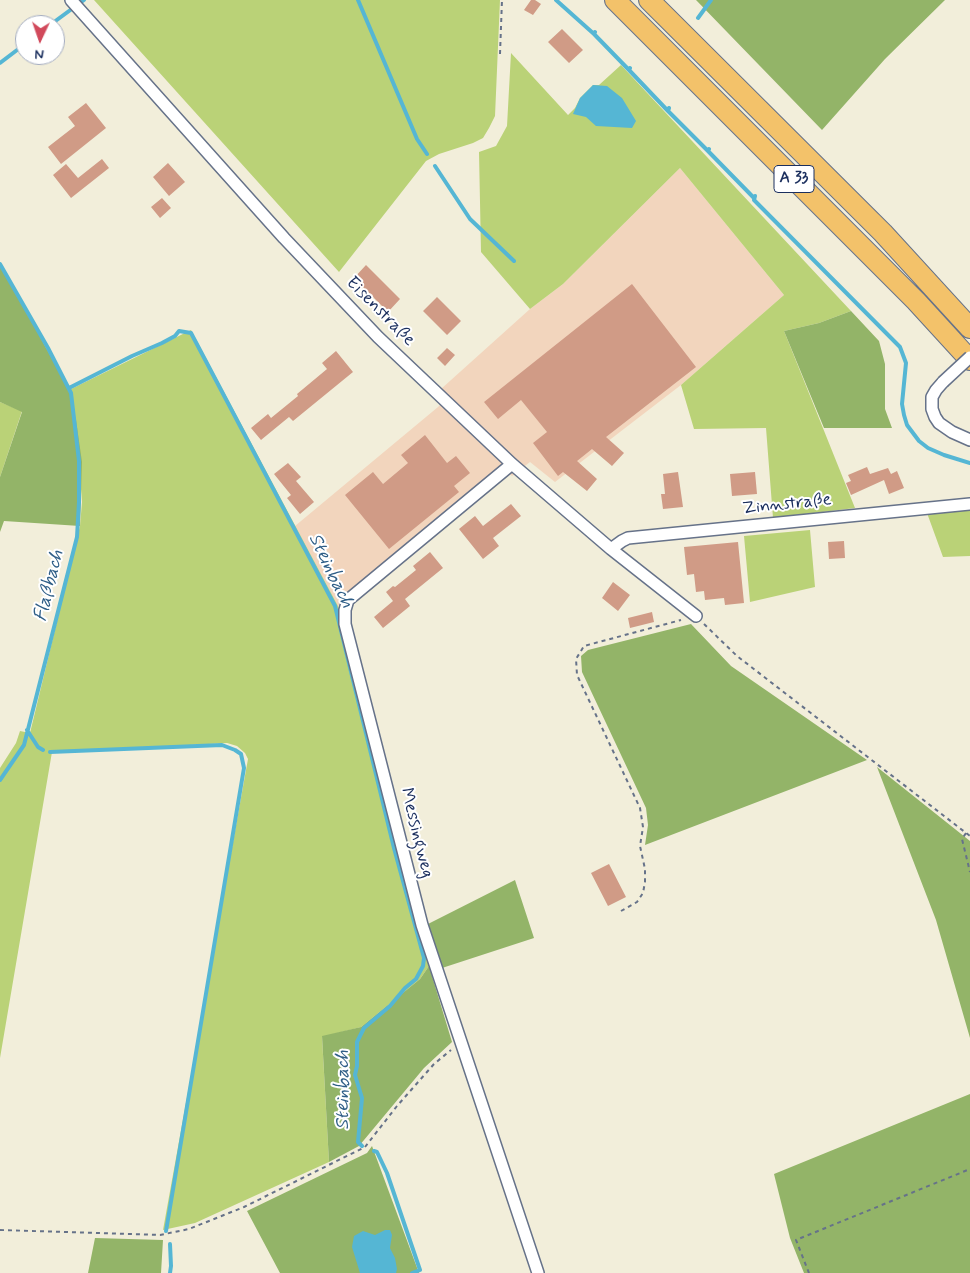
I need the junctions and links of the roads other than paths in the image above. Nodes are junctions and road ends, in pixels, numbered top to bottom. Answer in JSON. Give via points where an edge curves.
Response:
{"nodes":[{"id":1,"x":71,"y":0,"type":"edge"},
{"id":2,"x":615,"y":0,"type":"edge"},
{"id":3,"x":649,"y":0,"type":"edge"},
{"id":4,"x":970,"y":328,"type":"edge"},
{"id":5,"x":970,"y":358,"type":"edge"},
{"id":6,"x":970,"y":440,"type":"edge"},
{"id":7,"x":512,"y":464,"type":"junction"},
{"id":8,"x":970,"y":504,"type":"edge"},
{"id":9,"x":612,"y":549,"type":"junction"},
{"id":10,"x":696,"y":616,"type":"road end"},
{"id":11,"x":538,"y":1273,"type":"edge"}],
"edges":[{"from":1,"to":7,"type":"street","name":"Eisenstraße","via":[[297,253],[378,337]]},
{"from":2,"to":5,"type":"highway","number":"A 33"},
{"from":3,"to":4,"type":"highway","number":"A 33","via":[[883,233]]},
{"from":5,"to":6,"type":"street","bridge":true,"via":[[943,382],[932,397],[935,418],[952,432]]},
{"from":7,"to":9,"type":"street","name":"Eisenstraße"},
{"from":7,"to":11,"type":"street","name":"Messingweg","via":[[348,600],[345,624],[422,925]]},
{"from":8,"to":9,"type":"street","name":"Zinnstraße","via":[[628,538]]},
{"from":9,"to":10,"type":"street","name":"Eisenstraße"}]}
